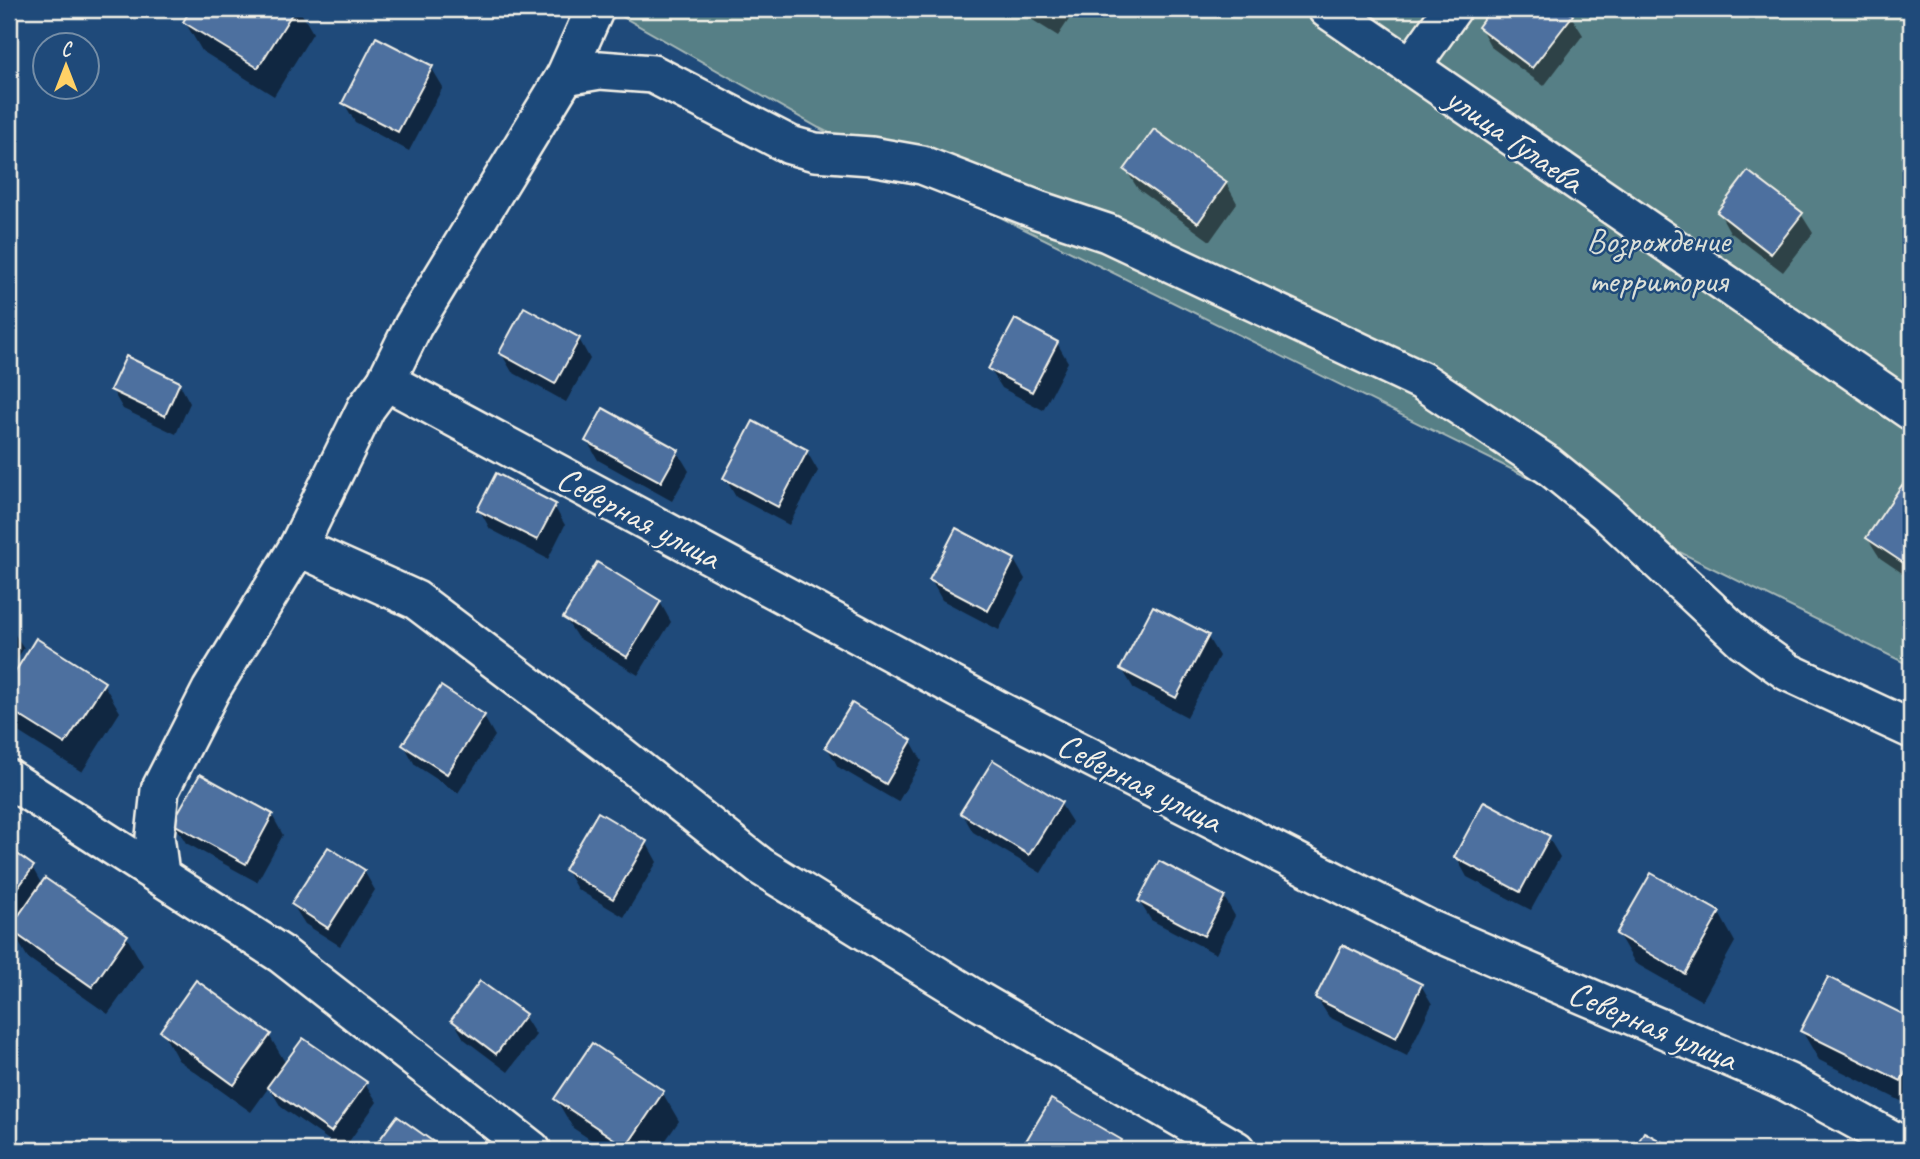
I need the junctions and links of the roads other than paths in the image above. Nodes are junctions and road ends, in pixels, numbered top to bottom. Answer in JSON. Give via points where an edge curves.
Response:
{"nodes":[{"id":1,"x":594,"y":9,"type":"edge"},
{"id":2,"x":1327,"y":9,"type":"edge"},
{"id":3,"x":1452,"y":9,"type":"edge"},
{"id":4,"x":1411,"y":67,"type":"junction"},
{"id":5,"x":565,"y":76,"type":"junction"},
{"id":6,"x":386,"y":381,"type":"junction"},
{"id":7,"x":1911,"y":411,"type":"edge"},
{"id":8,"x":298,"y":547,"type":"junction"},
{"id":9,"x":1911,"y":729,"type":"edge"},
{"id":10,"x":9,"y":779,"type":"edge"},
{"id":11,"x":160,"y":874,"type":"junction"},
{"id":12,"x":532,"y":1150,"type":"edge"},
{"id":13,"x":1236,"y":1150,"type":"edge"},
{"id":14,"x":1911,"y":1150,"type":"edge"}],
"edges":[{"from":1,"to":5,"type":"street"},
{"from":2,"to":4,"type":"street","name":"улица Гулаева"},
{"from":3,"to":4,"type":"street"},
{"from":4,"to":7,"type":"street","name":"улица Гулаева"},
{"from":5,"to":6,"type":"street","via":[[413,326]]},
{"from":5,"to":9,"type":"street","via":[[600,70],[653,74],[790,145],[922,165],[1107,233],[1422,381],[1548,465],[1606,512],[1743,640],[1776,664]]},
{"from":6,"to":8,"type":"street","via":[[366,408]]},
{"from":6,"to":14,"type":"street","name":"Северная улица","via":[[1002,712],[1427,928],[1787,1082]]},
{"from":8,"to":11,"type":"street","via":[[211,690],[160,790],[155,836]]},
{"from":8,"to":13,"type":"street","via":[[416,600],[760,866],[977,1000]]},
{"from":10,"to":11,"type":"street"},
{"from":11,"to":12,"type":"street","via":[[281,954]]}]}
